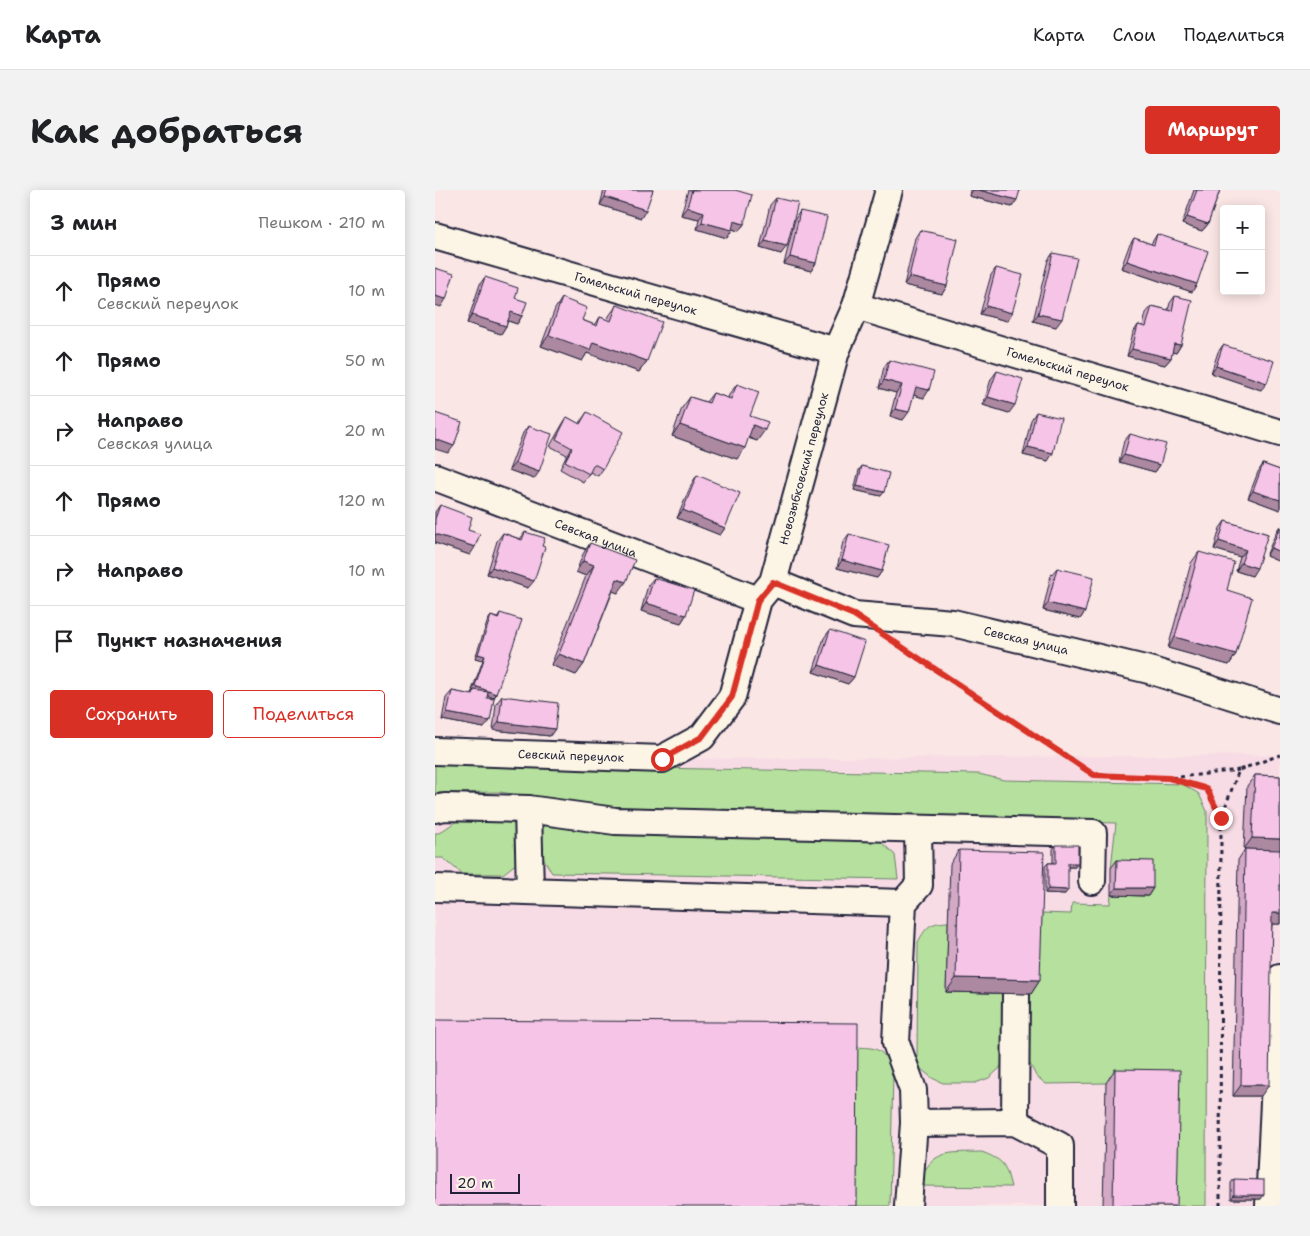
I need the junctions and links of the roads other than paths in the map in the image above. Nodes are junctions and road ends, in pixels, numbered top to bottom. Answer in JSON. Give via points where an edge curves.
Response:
{"nodes":[{"id":1,"x":889,"y":190,"type":"edge"},
{"id":2,"x":435,"y":236,"type":"edge"},
{"id":3,"x":856,"y":306,"type":"junction"},
{"id":4,"x":836,"y":351,"type":"junction"},
{"id":5,"x":1280,"y":433,"type":"edge"},
{"id":6,"x":435,"y":477,"type":"edge"},
{"id":7,"x":765,"y":591,"type":"junction"},
{"id":8,"x":1280,"y":711,"type":"edge"},
{"id":9,"x":702,"y":737,"type":"joint"},
{"id":10,"x":435,"y":751,"type":"edge"},
{"id":11,"x":435,"y":809,"type":"edge"},
{"id":12,"x":529,"y":809,"type":"junction"},
{"id":13,"x":918,"y":829,"type":"junction"},
{"id":14,"x":1092,"y":881,"type":"dead end"},
{"id":15,"x":435,"y":888,"type":"edge"},
{"id":16,"x":530,"y":891,"type":"junction"},
{"id":17,"x":903,"y":903,"type":"junction"},
{"id":18,"x":1280,"y":978,"type":"edge"},
{"id":19,"x":1016,"y":994,"type":"edge"},
{"id":20,"x":1277,"y":1094,"type":"edge"},
{"id":21,"x":1015,"y":1122,"type":"junction"},
{"id":22,"x":913,"y":1124,"type":"junction"},
{"id":23,"x":908,"y":1206,"type":"edge"},
{"id":24,"x":1060,"y":1206,"type":"edge"},
{"id":25,"x":1269,"y":1206,"type":"edge"}],
"edges":[{"from":1,"to":3,"type":"street","name":"Новозыбковский переулок"},
{"from":2,"to":4,"type":"street","name":"Гомельский переулок"},
{"from":3,"to":4,"type":"street","name":"Новозыбковский переулок"},
{"from":3,"to":5,"type":"street","name":"Гомельский переулок"},
{"from":4,"to":7,"type":"street","name":"Новозыбковский переулок"},
{"from":6,"to":7,"type":"street","name":"Севская улица"},
{"from":7,"to":8,"type":"street","name":"Севская улица","via":[[854,615],[953,623],[1149,670]]},
{"from":7,"to":9,"type":"street","name":"Новозыбковский переулок","via":[[732,697]]},
{"from":9,"to":10,"type":"street","name":"Севский переулок","via":[[662,759]]},
{"from":11,"to":12,"type":"street"},
{"from":12,"to":13,"type":"street","via":[[615,822]]},
{"from":12,"to":16,"type":"street"},
{"from":13,"to":14,"type":"street","via":[[1093,834]]},
{"from":13,"to":17,"type":"street","via":[[919,886]]},
{"from":15,"to":16,"type":"street"},
{"from":16,"to":17,"type":"street"},
{"from":17,"to":22,"type":"street","via":[[896,1044],[913,1090]]},
{"from":18,"to":20,"type":"street"},
{"from":19,"to":21,"type":"street"},
{"from":20,"to":25,"type":"street"},
{"from":21,"to":22,"type":"street"},
{"from":21,"to":24,"type":"street","via":[[1060,1146]]},
{"from":22,"to":23,"type":"street"}]}
